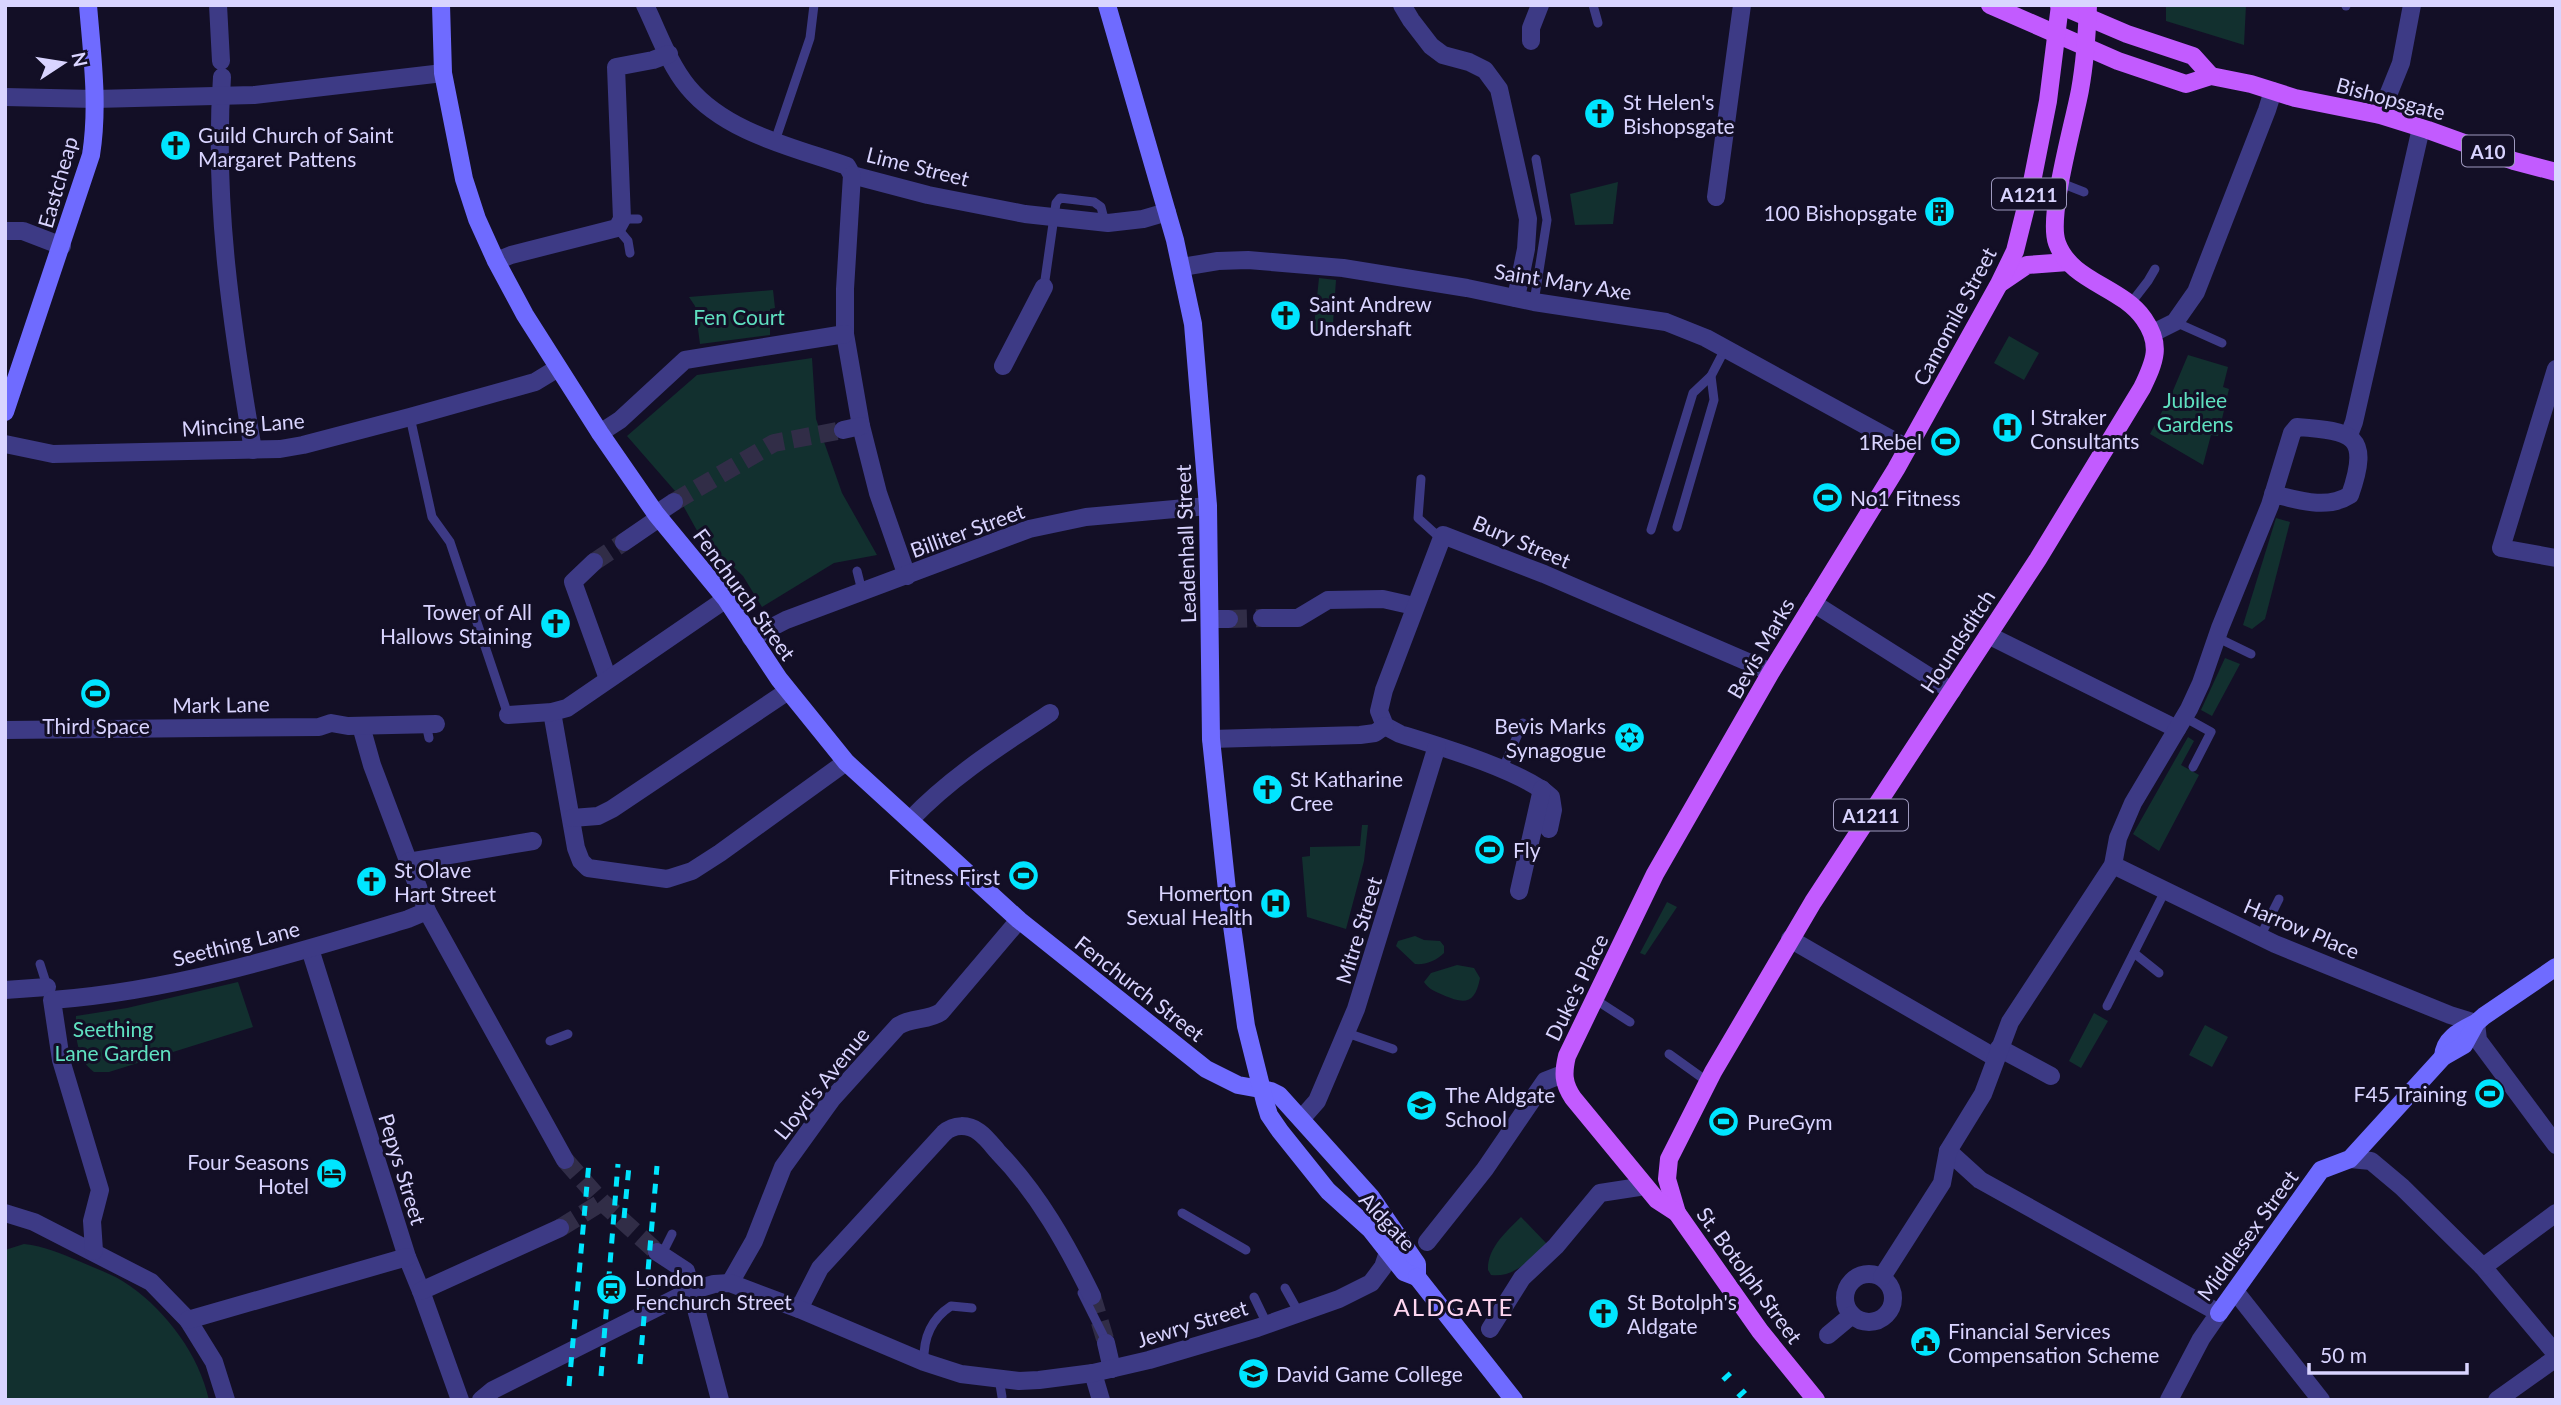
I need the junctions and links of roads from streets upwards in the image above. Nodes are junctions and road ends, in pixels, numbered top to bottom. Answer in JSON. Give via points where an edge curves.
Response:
{"nodes":[{"id":1,"x":88,"y":5,"type":"edge"},
{"id":2,"x":218,"y":5,"type":"edge"},
{"id":3,"x":440,"y":5,"type":"edge"},
{"id":4,"x":645,"y":5,"type":"edge"},
{"id":5,"x":1107,"y":5,"type":"edge"},
{"id":6,"x":1402,"y":5,"type":"edge"},
{"id":7,"x":1540,"y":5,"type":"edge"},
{"id":8,"x":1742,"y":5,"type":"edge"},
{"id":9,"x":1990,"y":5,"type":"edge"},
{"id":10,"x":2059,"y":5,"type":"edge"},
{"id":11,"x":2412,"y":5,"type":"edge"},
{"id":12,"x":2088,"y":10,"type":"edge"},
{"id":13,"x":2056,"y":35,"type":"junction"},
{"id":14,"x":1531,"y":41,"type":"dead end"},
{"id":15,"x":2086,"y":47,"type":"junction"},
{"id":16,"x":669,"y":54,"type":"junction"},
{"id":17,"x":443,"y":73,"type":"junction"},
{"id":18,"x":2211,"y":76,"type":"junction"},
{"id":19,"x":2273,"y":91,"type":"junction"},
{"id":20,"x":221,"y":96,"type":"junction"},
{"id":21,"x":5,"y":97,"type":"edge"},
{"id":22,"x":95,"y":99,"type":"junction"},
{"id":23,"x":2380,"y":115,"type":"junction"},
{"id":24,"x":2421,"y":128,"type":"junction"},
{"id":25,"x":2556,"y":172,"type":"edge"},
{"id":26,"x":852,"y":175,"type":"junction"},
{"id":27,"x":1716,"y":197,"type":"dead end"},
{"id":28,"x":1167,"y":212,"type":"junction"},
{"id":29,"x":5,"y":231,"type":"edge"},
{"id":30,"x":62,"y":246,"type":"junction"},
{"id":31,"x":496,"y":261,"type":"junction"},
{"id":32,"x":2068,"y":262,"type":"junction"},
{"id":33,"x":1182,"y":267,"type":"junction"},
{"id":34,"x":1999,"y":284,"type":"junction"},
{"id":35,"x":1044,"y":287,"type":"road end"},
{"id":36,"x":1516,"y":298,"type":"junction"},
{"id":37,"x":2153,"y":333,"type":"junction"},
{"id":38,"x":845,"y":334,"type":"junction"},
{"id":39,"x":1003,"y":366,"type":"dead end"},
{"id":40,"x":558,"y":368,"type":"junction"},
{"id":41,"x":2556,"y":369,"type":"edge"},
{"id":42,"x":5,"y":412,"type":"edge"},
{"id":43,"x":600,"y":433,"type":"junction"},
{"id":44,"x":2349,"y":435,"type":"junction"},
{"id":45,"x":5,"y":444,"type":"edge"},
{"id":46,"x":1907,"y":448,"type":"junction"},
{"id":47,"x":253,"y":450,"type":"junction"},
{"id":48,"x":2273,"y":494,"type":"junction"},
{"id":49,"x":674,"y":502,"type":"tunnel mouth"},
{"id":50,"x":1208,"y":506,"type":"junction"},
{"id":51,"x":658,"y":516,"type":"junction"},
{"id":52,"x":624,"y":542,"type":"tunnel mouth"},
{"id":53,"x":2556,"y":558,"type":"edge"},
{"id":54,"x":594,"y":562,"type":"tunnel mouth"},
{"id":55,"x":907,"y":576,"type":"junction"},
{"id":56,"x":726,"y":599,"type":"junction"},
{"id":57,"x":1813,"y":603,"type":"junction"},
{"id":58,"x":1415,"y":606,"type":"junction"},
{"id":59,"x":1262,"y":618,"type":"tunnel mouth"},
{"id":60,"x":1988,"y":635,"type":"junction"},
{"id":61,"x":751,"y":638,"type":"junction"},
{"id":62,"x":1771,"y":672,"type":"junction"},
{"id":63,"x":608,"y":679,"type":"junction"},
{"id":64,"x":788,"y":691,"type":"junction"},
{"id":65,"x":1952,"y":691,"type":"junction"},
{"id":66,"x":552,"y":712,"type":"junction"},
{"id":67,"x":1050,"y":713,"type":"dead end"},
{"id":68,"x":508,"y":715,"type":"road end"},
{"id":69,"x":2180,"y":723,"type":"junction"},
{"id":70,"x":361,"y":726,"type":"junction"},
{"id":71,"x":1385,"y":726,"type":"junction"},
{"id":72,"x":430,"y":729,"type":"dead end"},
{"id":73,"x":5,"y":730,"type":"edge"},
{"id":74,"x":1211,"y":738,"type":"junction"},
{"id":75,"x":1437,"y":746,"type":"junction"},
{"id":76,"x":846,"y":762,"type":"junction"},
{"id":77,"x":1542,"y":789,"type":"junction"},
{"id":78,"x":910,"y":820,"type":"junction"},
{"id":79,"x":573,"y":825,"type":"junction"},
{"id":80,"x":1549,"y":829,"type":"dead end"},
{"id":81,"x":533,"y":841,"type":"dead end"},
{"id":82,"x":408,"y":862,"type":"junction"},
{"id":83,"x":2113,"y":865,"type":"junction"},
{"id":84,"x":1655,"y":874,"type":"joint"},
{"id":85,"x":1519,"y":891,"type":"dead end"},
{"id":86,"x":426,"y":911,"type":"junction"},
{"id":87,"x":1019,"y":920,"type":"junction"},
{"id":88,"x":1790,"y":939,"type":"junction"},
{"id":89,"x":310,"y":949,"type":"junction"},
{"id":90,"x":2556,"y":967,"type":"edge"},
{"id":91,"x":5,"y":990,"type":"edge"},
{"id":92,"x":50,"y":993,"type":"junction"},
{"id":93,"x":2476,"y":1023,"type":"junction"},
{"id":94,"x":1998,"y":1053,"type":"junction"},
{"id":95,"x":1563,"y":1073,"type":"junction"},
{"id":96,"x":1216,"y":1074,"type":"joint"},
{"id":97,"x":2052,"y":1076,"type":"dead end"},
{"id":98,"x":1262,"y":1090,"type":"junction"},
{"id":99,"x":1302,"y":1118,"type":"junction"},
{"id":100,"x":2556,"y":1145,"type":"edge"},
{"id":101,"x":1948,"y":1151,"type":"junction"},
{"id":102,"x":2350,"y":1159,"type":"junction"},
{"id":103,"x":565,"y":1160,"type":"tunnel mouth"},
{"id":104,"x":1641,"y":1185,"type":"junction"},
{"id":105,"x":5,"y":1213,"type":"edge"},
{"id":106,"x":1677,"y":1213,"type":"junction"},
{"id":107,"x":2556,"y":1213,"type":"edge"},
{"id":108,"x":561,"y":1228,"type":"tunnel mouth"},
{"id":109,"x":1427,"y":1242,"type":"dead end"},
{"id":110,"x":94,"y":1251,"type":"junction"},
{"id":111,"x":1388,"y":1252,"type":"junction"},
{"id":112,"x":659,"y":1254,"type":"tunnel mouth"},
{"id":113,"x":407,"y":1257,"type":"junction"},
{"id":114,"x":2483,"y":1267,"type":"junction"},
{"id":115,"x":1884,"y":1273,"type":"junction"},
{"id":116,"x":1417,"y":1277,"type":"junction"},
{"id":117,"x":730,"y":1283,"type":"junction"},
{"id":118,"x":421,"y":1291,"type":"junction"},
{"id":119,"x":690,"y":1291,"type":"junction"},
{"id":120,"x":2235,"y":1291,"type":"junction"},
{"id":121,"x":1092,"y":1296,"type":"tunnel mouth"},
{"id":122,"x":799,"y":1309,"type":"junction"},
{"id":123,"x":2219,"y":1313,"type":"junction"},
{"id":124,"x":1852,"y":1315,"type":"junction"},
{"id":125,"x":188,"y":1320,"type":"junction"},
{"id":126,"x":1490,"y":1329,"type":"dead end"},
{"id":127,"x":1828,"y":1335,"type":"dead end"},
{"id":128,"x":1105,"y":1341,"type":"tunnel mouth"},
{"id":129,"x":2556,"y":1356,"type":"edge"},
{"id":130,"x":1112,"y":1369,"type":"junction"},
{"id":131,"x":1093,"y":1373,"type":"junction"},
{"id":132,"x":1509,"y":1398,"type":"edge"},
{"id":133,"x":226,"y":1400,"type":"edge"},
{"id":134,"x":460,"y":1400,"type":"edge"},
{"id":135,"x":481,"y":1400,"type":"edge"},
{"id":136,"x":720,"y":1400,"type":"edge"},
{"id":137,"x":1101,"y":1400,"type":"edge"},
{"id":138,"x":1816,"y":1400,"type":"edge"},
{"id":139,"x":2169,"y":1400,"type":"edge"},
{"id":140,"x":2321,"y":1400,"type":"edge"},
{"id":141,"x":2497,"y":1400,"type":"edge"}],
"edges":[{"from":1,"to":22,"type":"street","name":"Eastcheap"},
{"from":2,"to":20,"type":"street"},
{"from":3,"to":17,"type":"street","name":"Fenchurch Street"},
{"from":4,"to":16,"type":"street","name":"Lime Street"},
{"from":5,"to":28,"type":"street","name":"Leadenhall Street"},
{"from":6,"to":36,"type":"street","via":[[1431,46],[1485,70],[1499,89],[1528,219]]},
{"from":7,"to":14,"type":"street"},
{"from":8,"to":27,"type":"street"},
{"from":9,"to":13,"type":"main road","name":"Bishopsgate","number":"A10"},
{"from":10,"to":12,"type":"main road","name":"Bishopsgate","number":"A10"},
{"from":10,"to":13,"type":"main road","name":"Camomile Street"},
{"from":11,"to":23,"type":"street","via":[[2401,62]]},
{"from":12,"to":15,"type":"main road"},
{"from":12,"to":18,"type":"main road","name":"Bishopsgate","number":"A10","via":[[2127,34],[2193,56]]},
{"from":13,"to":15,"type":"main road","name":"Bishopsgate","number":"A10"},
{"from":13,"to":34,"type":"main road","name":"Camomile Street","number":"A1211","via":[[2028,198],[2015,251]]},
{"from":15,"to":18,"type":"main road","name":"Bishopsgate","number":"A10","via":[[2186,84]]},
{"from":15,"to":32,"type":"main road","number":"A1211","via":[[2054,217],[2056,241]]},
{"from":16,"to":26,"type":"street","name":"Lime Street","via":[[700,100],[749,131],[847,166]]},
{"from":16,"to":31,"type":"street","via":[[616,67],[626,222]]},
{"from":17,"to":20,"type":"street","via":[[277,99]]},
{"from":17,"to":31,"type":"street","name":"Fenchurch Street","via":[[464,179]]},
{"from":18,"to":19,"type":"main road","name":"Bishopsgate","number":"A10"},
{"from":19,"to":23,"type":"main road","name":"Bishopsgate","number":"A10"},
{"from":19,"to":37,"type":"street","via":[[2202,278],[2175,322]]},
{"from":20,"to":22,"type":"street"},
{"from":20,"to":47,"type":"street","via":[[219,189]]},
{"from":21,"to":22,"type":"street"},
{"from":22,"to":30,"type":"street","name":"Eastcheap","via":[[91,155]]},
{"from":23,"to":24,"type":"main road","name":"Bishopsgate","number":"A10"},
{"from":24,"to":25,"type":"main road","name":"Bishopsgate","number":"A10"},
{"from":24,"to":44,"type":"street"},
{"from":26,"to":28,"type":"street","name":"Lime Street","via":[[1025,214],[1105,223]]},
{"from":26,"to":38,"type":"street"},
{"from":28,"to":33,"type":"street","name":"Leadenhall Street"},
{"from":29,"to":30,"type":"street","via":[[35,234]]},
{"from":30,"to":42,"type":"street","name":"Eastcheap"},
{"from":31,"to":40,"type":"street","name":"Fenchurch Street"},
{"from":32,"to":34,"type":"main road","number":"A1211","via":[[2027,265]]},
{"from":32,"to":37,"type":"main road","via":[[2131,303]]},
{"from":33,"to":36,"type":"street","name":"Saint Mary Axe","via":[[1231,260],[1293,263],[1373,272]]},
{"from":33,"to":50,"type":"street","name":"Leadenhall Street","via":[[1195,338]]},
{"from":34,"to":46,"type":"main road","name":"Camomile Street","number":"A1211"},
{"from":35,"to":39,"type":"street"},
{"from":36,"to":46,"type":"street","name":"Saint Mary Axe","via":[[1666,322],[1698,334]]},
{"from":37,"to":60,"type":"main road","name":"Houndsditch","number":"A1211","via":[[2156,350],[2142,388]]},
{"from":38,"to":43,"type":"street","via":[[685,360]]},
{"from":38,"to":55,"type":"street","via":[[852,428]]},
{"from":40,"to":43,"type":"street","name":"Fenchurch Street"},
{"from":40,"to":47,"type":"street","name":"Mincing Lane","via":[[535,382],[410,417],[303,445]]},
{"from":41,"to":53,"type":"street","via":[[2501,548]]},
{"from":43,"to":51,"type":"street","name":"Fenchurch Street"},
{"from":44,"to":48,"type":"street","via":[[2297,427]]},
{"from":44,"to":48,"type":"street","via":[[2358,447],[2359,461],[2350,495],[2329,503]]},
{"from":45,"to":47,"type":"street","name":"Mincing Lane","via":[[53,454]]},
{"from":46,"to":57,"type":"main road","name":"Bevis Marks","number":"A1211"},
{"from":48,"to":69,"type":"street","via":[[2201,682]]},
{"from":49,"to":51,"type":"street"},
{"from":50,"to":55,"type":"street","name":"Billiter Street","via":[[1063,521],[1029,529]]},
{"from":50,"to":74,"type":"street","name":"Leadenhall Street","via":[[1220,619]]},
{"from":51,"to":52,"type":"street"},
{"from":51,"to":56,"type":"street","name":"Fenchurch Street"},
{"from":54,"to":63,"type":"street","via":[[573,582]]},
{"from":55,"to":61,"type":"street","name":"Billiter Street","via":[[786,620]]},
{"from":56,"to":61,"type":"street","name":"Fenchurch Street"},
{"from":56,"to":63,"type":"street"},
{"from":57,"to":62,"type":"main road","name":"Bevis Marks","number":"A1211"},
{"from":57,"to":65,"type":"street"},
{"from":58,"to":59,"type":"street","via":[[1383,599],[1328,600],[1298,618]]},
{"from":58,"to":62,"type":"street","name":"Bury Street","via":[[1440,538],[1446,535]]},
{"from":58,"to":71,"type":"street","name":"Bury Street","via":[[1384,690],[1379,711]]},
{"from":60,"to":65,"type":"main road","name":"Houndsditch","number":"A1211"},
{"from":60,"to":69,"type":"street"},
{"from":61,"to":64,"type":"street","name":"Fenchurch Street"},
{"from":62,"to":84,"type":"main road","name":"Bevis Marks","number":"A1211"},
{"from":63,"to":66,"type":"street","via":[[567,708]]},
{"from":64,"to":76,"type":"street","name":"Fenchurch Street"},
{"from":64,"to":79,"type":"street","via":[[612,809]]},
{"from":65,"to":88,"type":"main road","name":"Houndsditch","number":"A1211"},
{"from":66,"to":68,"type":"street"},
{"from":66,"to":79,"type":"street"},
{"from":67,"to":78,"type":"street","via":[[989,752],[938,791]]},
{"from":69,"to":83,"type":"street","via":[[2133,803],[2118,838]]},
{"from":70,"to":72,"type":"street","name":"Mark Lane"},
{"from":70,"to":73,"type":"street","name":"Mark Lane"},
{"from":70,"to":82,"type":"street"},
{"from":71,"to":74,"type":"street","via":[[1360,735]]},
{"from":71,"to":75,"type":"street"},
{"from":74,"to":98,"type":"street","name":"Leadenhall Street","via":[[1246,1026]]},
{"from":75,"to":77,"type":"street"},
{"from":75,"to":99,"type":"street","name":"Mitre Street","via":[[1370,970],[1317,1101]]},
{"from":76,"to":78,"type":"street","name":"Fenchurch Street"},
{"from":76,"to":79,"type":"street","via":[[720,853],[679,876],[588,868],[581,861]]},
{"from":77,"to":80,"type":"street","via":[[1551,797]]},
{"from":77,"to":85,"type":"street"},
{"from":78,"to":87,"type":"street","name":"Fenchurch Street"},
{"from":81,"to":82,"type":"street"},
{"from":82,"to":86,"type":"street"},
{"from":83,"to":93,"type":"street","name":"Harrow Place","via":[[2260,937]]},
{"from":83,"to":94,"type":"street","via":[[2010,1022]]},
{"from":84,"to":95,"type":"main road","name":"Duke's Place","number":"A1211","via":[[1567,1056]]},
{"from":86,"to":89,"type":"street","name":"Seething Lane"},
{"from":86,"to":103,"type":"street","via":[[513,1058]]},
{"from":87,"to":96,"type":"street","name":"Fenchurch Street"},
{"from":87,"to":117,"type":"street","name":"Lloyd's Avenue","via":[[941,1012],[898,1026],[832,1098],[783,1167],[754,1241]]},
{"from":88,"to":94,"type":"street"},
{"from":88,"to":106,"type":"main road","name":"Houndsditch","number":"A1211","via":[[1669,1159],[1667,1179]]},
{"from":89,"to":92,"type":"street","name":"Seething Lane","via":[[104,996]]},
{"from":89,"to":113,"type":"street","name":"Pepys Street"},
{"from":90,"to":93,"type":"street","name":"Middlesex Street"},
{"from":91,"to":92,"type":"street","name":"Seething Lane"},
{"from":92,"to":110,"type":"street","via":[[61,1060],[100,1190],[92,1221]]},
{"from":93,"to":100,"type":"street","via":[[2478,1040]]},
{"from":93,"to":102,"type":"street","name":"Middlesex Street","via":[[2464,1045],[2443,1058]]},
{"from":94,"to":97,"type":"street"},
{"from":94,"to":101,"type":"street","via":[[1983,1094]]},
{"from":95,"to":104,"type":"main road","name":"Duke's Place","via":[[1567,1090]]},
{"from":95,"to":109,"type":"street","via":[[1545,1081],[1485,1169]]},
{"from":96,"to":98,"type":"street","name":"Aldgate"},
{"from":98,"to":99,"type":"street","name":"Aldgate","via":[[1279,1095]]},
{"from":98,"to":111,"type":"street","name":"Aldgate","via":[[1269,1115],[1280,1131],[1328,1191]]},
{"from":99,"to":116,"type":"street","name":"Aldgate","via":[[1371,1197],[1417,1264]]},
{"from":101,"to":115,"type":"street","via":[[1942,1183]]},
{"from":101,"to":123,"type":"street","via":[[1980,1180]]},
{"from":102,"to":114,"type":"street","via":[[2371,1161]]},
{"from":102,"to":120,"type":"street","name":"Middlesex Street","via":[[2321,1170]]},
{"from":104,"to":106,"type":"main road","name":"St. Botolph Street"},
{"from":104,"to":126,"type":"street","via":[[1600,1193],[1522,1278]]},
{"from":105,"to":110,"type":"street"},
{"from":106,"to":138,"type":"main road","name":"St. Botolph Street","via":[[1760,1331]]},
{"from":107,"to":114,"type":"street"},
{"from":108,"to":118,"type":"street"},
{"from":110,"to":125,"type":"street","via":[[151,1282]]},
{"from":111,"to":116,"type":"street","name":"Aldgate","via":[[1404,1272]]},
{"from":111,"to":130,"type":"street","name":"Jewry Street","via":[[1371,1283],[1339,1299]]},
{"from":112,"to":119,"type":"street","via":[[686,1271]]},
{"from":113,"to":118,"type":"street","name":"Pepys Street"},
{"from":113,"to":125,"type":"street"},
{"from":114,"to":129,"type":"street"},
{"from":115,"to":124,"type":"street","via":[[1859,1275],[1847,1286],[1844,1301]]},
{"from":115,"to":124,"type":"street","via":[[1892,1289],[1888,1313],[1874,1322]]},
{"from":116,"to":132,"type":"street"},
{"from":117,"to":119,"type":"street"},
{"from":117,"to":122,"type":"street","name":"Jewry Street"},
{"from":118,"to":134,"type":"street","name":"Pepys Street"},
{"from":119,"to":135,"type":"street"},
{"from":119,"to":136,"type":"street"},
{"from":120,"to":123,"type":"street","name":"Middlesex Street"},
{"from":120,"to":140,"type":"street"},
{"from":121,"to":122,"type":"street","via":[[1023,1179],[978,1131],[961,1126],[944,1133],[820,1268]]},
{"from":122,"to":131,"type":"street","name":"Jewry Street","via":[[961,1374],[1019,1381]]},
{"from":123,"to":139,"type":"street","name":"Middlesex Street"},
{"from":124,"to":127,"type":"street"},
{"from":125,"to":133,"type":"street","via":[[215,1362]]},
{"from":128,"to":130,"type":"street"},
{"from":129,"to":141,"type":"street"},
{"from":130,"to":131,"type":"street","name":"Jewry Street"},
{"from":131,"to":137,"type":"street"}]}
